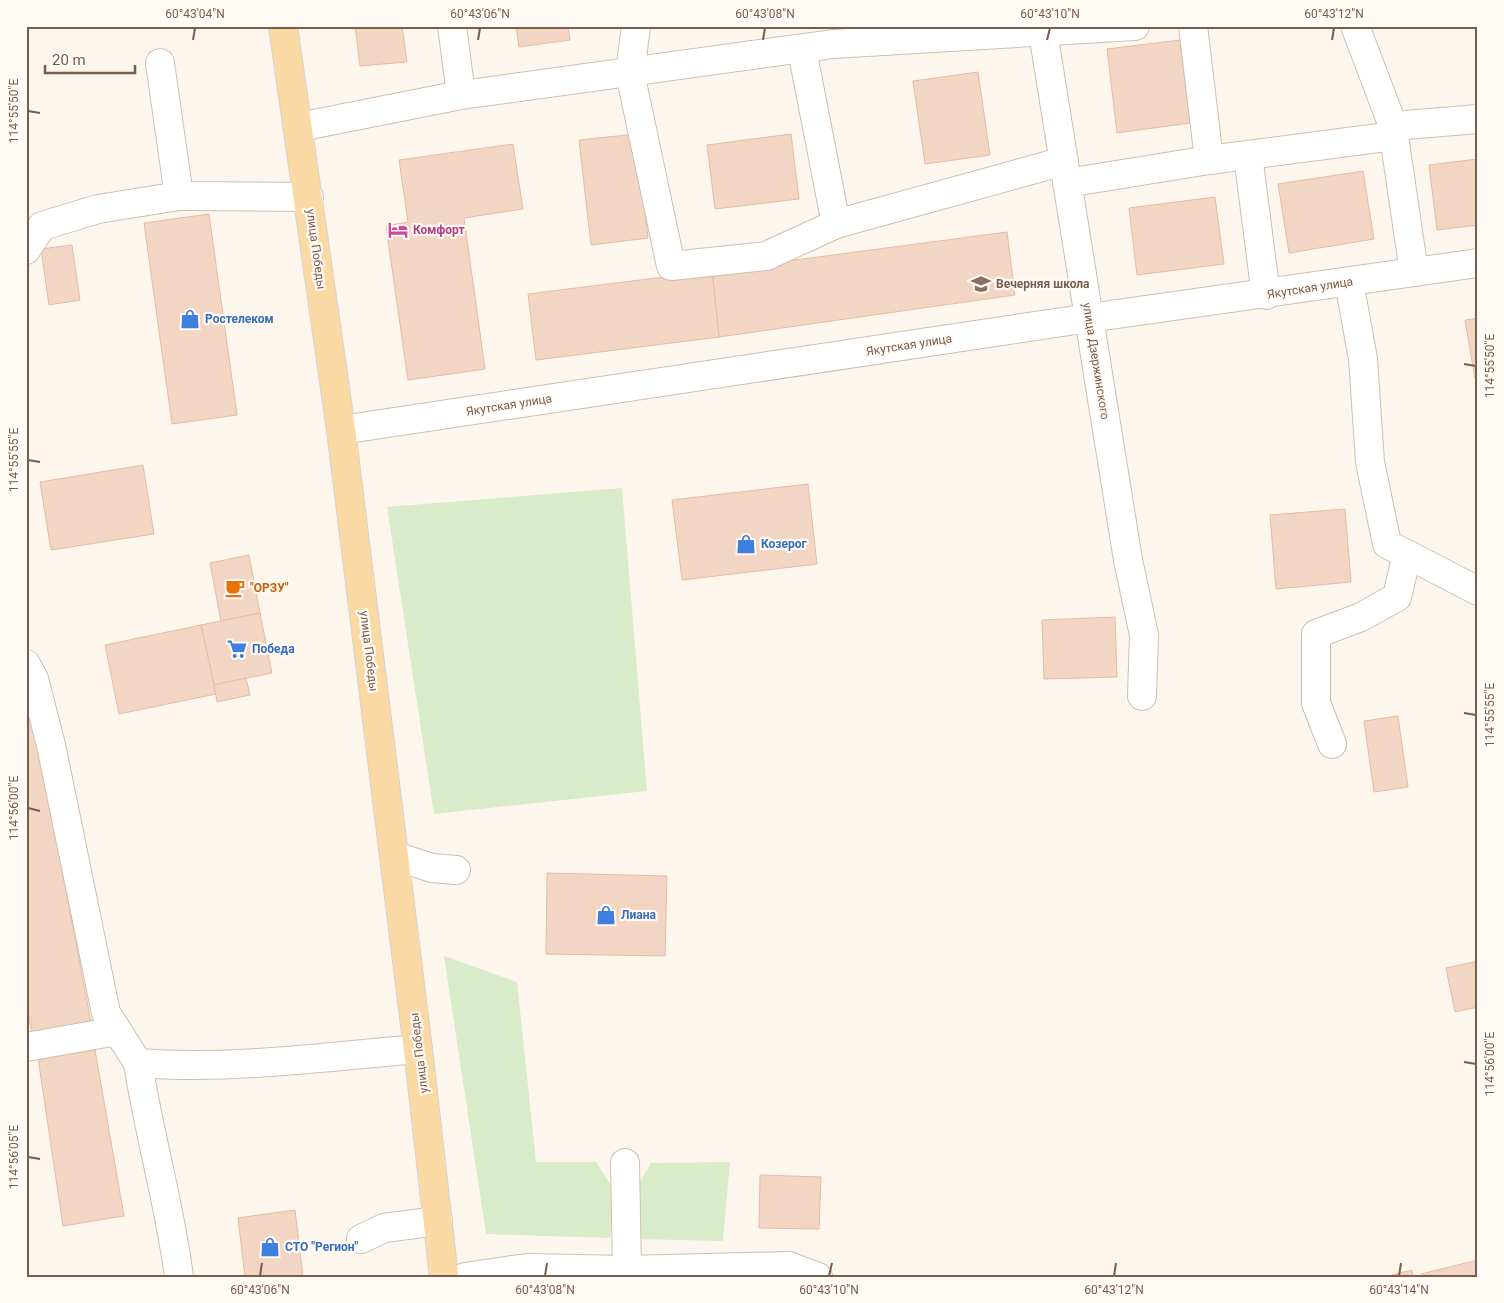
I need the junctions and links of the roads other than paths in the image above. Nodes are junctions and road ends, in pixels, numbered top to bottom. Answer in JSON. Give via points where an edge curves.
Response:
{"nodes":[{"id":1,"x":283,"y":26,"type":"edge"},
{"id":2,"x":452,"y":26,"type":"edge"},
{"id":3,"x":636,"y":26,"type":"edge"},
{"id":4,"x":1135,"y":26,"type":"edge"},
{"id":5,"x":1193,"y":26,"type":"edge"},
{"id":6,"x":1355,"y":26,"type":"edge"},
{"id":7,"x":1042,"y":29,"type":"edge"},
{"id":8,"x":825,"y":35,"type":"edge"},
{"id":9,"x":802,"y":50,"type":"junction"},
{"id":10,"x":160,"y":63,"type":"dead end"},
{"id":11,"x":630,"y":73,"type":"junction"},
{"id":12,"x":461,"y":95,"type":"junction"},
{"id":13,"x":1478,"y":119,"type":"edge"},
{"id":14,"x":298,"y":128,"type":"junction"},
{"id":15,"x":1393,"y":131,"type":"junction"},
{"id":16,"x":1248,"y":156,"type":"junction"},
{"id":17,"x":1209,"y":160,"type":"junction"},
{"id":18,"x":1066,"y":172,"type":"junction"},
{"id":19,"x":179,"y":196,"type":"junction"},
{"id":20,"x":309,"y":198,"type":"junction"},
{"id":21,"x":836,"y":224,"type":"junction"},
{"id":22,"x":26,"y":250,"type":"edge"},
{"id":23,"x":1478,"y":263,"type":"edge"},
{"id":24,"x":1414,"y":272,"type":"junction"},
{"id":25,"x":1350,"y":282,"type":"junction"},
{"id":26,"x":1266,"y":294,"type":"junction"},
{"id":27,"x":1089,"y":318,"type":"junction"},
{"id":28,"x":341,"y":430,"type":"junction"},
{"id":29,"x":1407,"y":554,"type":"junction"},
{"id":30,"x":1478,"y":591,"type":"edge"},
{"id":31,"x":29,"y":675,"type":"edge"},
{"id":32,"x":1142,"y":696,"type":"dead end"},
{"id":33,"x":1332,"y":744,"type":"dead end"},
{"id":34,"x":394,"y":856,"type":"junction"},
{"id":35,"x":456,"y":870,"type":"dead end"},
{"id":36,"x":117,"y":1031,"type":"junction"},
{"id":37,"x":26,"y":1047,"type":"edge"},
{"id":38,"x":418,"y":1050,"type":"junction"},
{"id":39,"x":138,"y":1063,"type":"junction"},
{"id":40,"x":625,"y":1163,"type":"dead end"},
{"id":41,"x":438,"y":1221,"type":"junction"},
{"id":42,"x":361,"y":1239,"type":"dead end"},
{"id":43,"x":627,"y":1270,"type":"junction"},
{"id":44,"x":528,"y":1272,"type":"edge"},
{"id":45,"x":179,"y":1277,"type":"edge"},
{"id":46,"x":444,"y":1277,"type":"edge"},
{"id":47,"x":465,"y":1277,"type":"edge"},
{"id":48,"x":818,"y":1277,"type":"edge"}],
"edges":[{"from":1,"to":14,"type":"main road","name":"улица Победы"},
{"from":2,"to":12,"type":"street"},
{"from":3,"to":11,"type":"street"},
{"from":4,"to":7,"type":"street"},
{"from":5,"to":17,"type":"street"},
{"from":6,"to":15,"type":"street"},
{"from":7,"to":8,"type":"street"},
{"from":7,"to":18,"type":"street","name":"улица Дзержинского"},
{"from":8,"to":9,"type":"street"},
{"from":9,"to":11,"type":"street"},
{"from":9,"to":21,"type":"street"},
{"from":10,"to":19,"type":"street"},
{"from":11,"to":12,"type":"street"},
{"from":11,"to":21,"type":"street","via":[[671,266],[766,256]]},
{"from":12,"to":14,"type":"street"},
{"from":13,"to":15,"type":"street"},
{"from":14,"to":20,"type":"main road","name":"улица Победы"},
{"from":15,"to":16,"type":"street"},
{"from":15,"to":24,"type":"street"},
{"from":16,"to":17,"type":"street"},
{"from":16,"to":26,"type":"street"},
{"from":17,"to":18,"type":"street"},
{"from":18,"to":21,"type":"street"},
{"from":18,"to":27,"type":"street","name":"улица Дзержинского"},
{"from":19,"to":20,"type":"street"},
{"from":19,"to":22,"type":"street","via":[[98,209],[42,226]]},
{"from":20,"to":28,"type":"main road","name":"улица Победы"},
{"from":23,"to":24,"type":"street","name":"Якутская улица"},
{"from":24,"to":25,"type":"street","name":"Якутская улица"},
{"from":25,"to":26,"type":"street","name":"Якутская улица"},
{"from":25,"to":29,"type":"street","via":[[1363,359],[1370,462],[1387,544]]},
{"from":26,"to":27,"type":"street","name":"Якутская улица"},
{"from":27,"to":28,"type":"street","name":"Якутская улица"},
{"from":27,"to":32,"type":"street","name":"улица Дзержинского","via":[[1128,560],[1144,635]]},
{"from":28,"to":34,"type":"main road","name":"улица Победы"},
{"from":29,"to":30,"type":"street"},
{"from":29,"to":33,"type":"street","via":[[1397,597],[1361,617],[1316,634],[1316,703]]},
{"from":31,"to":36,"type":"street","via":[[51,745],[106,1013]]},
{"from":34,"to":35,"type":"street","via":[[432,868]]},
{"from":34,"to":38,"type":"main road","name":"улица Победы"},
{"from":36,"to":37,"type":"street"},
{"from":36,"to":39,"type":"street"},
{"from":38,"to":39,"type":"street","via":[[291,1062],[177,1066]]},
{"from":38,"to":41,"type":"main road","name":"улица Победы"},
{"from":39,"to":45,"type":"street","via":[[172,1225]]},
{"from":40,"to":43,"type":"street"},
{"from":41,"to":42,"type":"street","via":[[384,1228]]},
{"from":41,"to":46,"type":"main road","name":"улица Победы"},
{"from":43,"to":44,"type":"street"},
{"from":43,"to":48,"type":"street","via":[[789,1266]]},
{"from":44,"to":47,"type":"street"}]}
